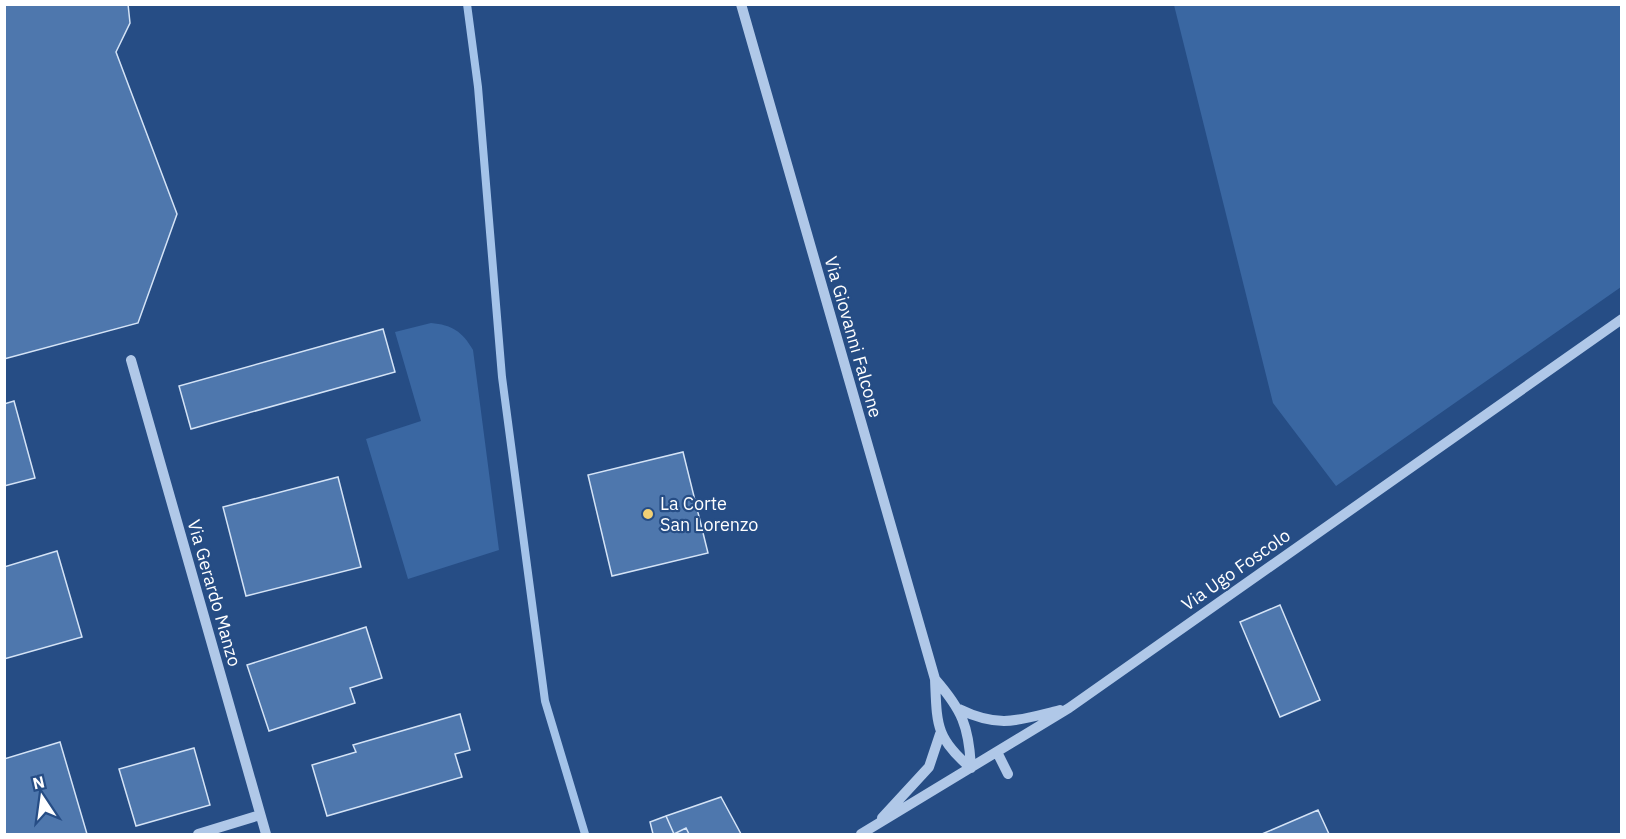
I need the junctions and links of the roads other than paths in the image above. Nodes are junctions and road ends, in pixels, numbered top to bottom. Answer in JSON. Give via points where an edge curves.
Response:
{"nodes":[{"id":1,"x":741,"y":4,"type":"edge"},
{"id":2,"x":1622,"y":320,"type":"edge"},
{"id":3,"x":131,"y":360,"type":"dead end"},
{"id":4,"x":934,"y":679,"type":"junction"},
{"id":5,"x":1069,"y":708,"type":"junction"},
{"id":6,"x":959,"y":709,"type":"junction"},
{"id":7,"x":940,"y":734,"type":"junction"},
{"id":8,"x":997,"y":752,"type":"junction"},
{"id":9,"x":971,"y":768,"type":"junction"},
{"id":10,"x":1008,"y":774,"type":"dead end"},
{"id":11,"x":260,"y":815,"type":"junction"},
{"id":12,"x":866,"y":832,"type":"edge"},
{"id":13,"x":198,"y":834,"type":"edge"},
{"id":14,"x":266,"y":834,"type":"edge"}],
"edges":[{"from":1,"to":4,"type":"street","name":"Via Giovanni Falcone"},
{"from":2,"to":5,"type":"street","name":"Via Ugo Foscolo"},
{"from":3,"to":11,"type":"street","name":"Via Gerardo Manzo"},
{"from":4,"to":6,"type":"street","name":"Via Giovanni Falcone"},
{"from":4,"to":7,"type":"street","name":"Via Giovanni Falcone"},
{"from":5,"to":6,"type":"street","name":"Via Giovanni Falcone","via":[[1016,721],[993,722]]},
{"from":5,"to":8,"type":"street","name":"Via Ugo Foscolo"},
{"from":6,"to":9,"type":"street","name":"Via Giovanni Falcone","via":[[970,741]]},
{"from":7,"to":9,"type":"street","via":[[950,751]]},
{"from":7,"to":12,"type":"street","name":"Via Giovanni Falcone","via":[[928,767]]},
{"from":8,"to":9,"type":"street","name":"Via Ugo Foscolo"},
{"from":8,"to":10,"type":"street"},
{"from":9,"to":12,"type":"street","name":"Via Ugo Foscolo"},
{"from":11,"to":13,"type":"street"},
{"from":11,"to":14,"type":"street","name":"Via Gerardo Manzo"}]}
